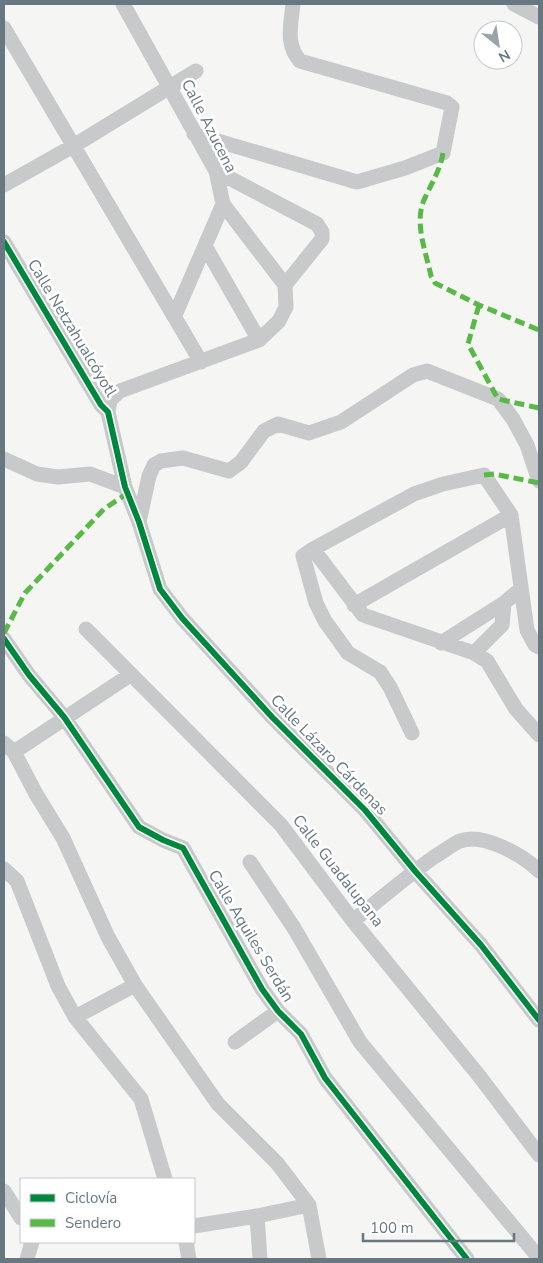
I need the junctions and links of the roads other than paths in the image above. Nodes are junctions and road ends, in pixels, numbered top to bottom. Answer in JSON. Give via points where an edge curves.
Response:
{"nodes":[{"id":1,"x":122,"y":4,"type":"edge"},
{"id":2,"x":293,"y":4,"type":"edge"},
{"id":3,"x":514,"y":4,"type":"edge"},
{"id":4,"x":539,"y":17,"type":"edge"},
{"id":5,"x":4,"y":28,"type":"edge"},
{"id":6,"x":196,"y":71,"type":"dead end"},
{"id":7,"x":170,"y":85,"type":"junction"},
{"id":8,"x":194,"y":134,"type":"junction"},
{"id":9,"x":75,"y":146,"type":"junction"},
{"id":10,"x":216,"y":171,"type":"junction"},
{"id":11,"x":4,"y":185,"type":"edge"},
{"id":12,"x":223,"y":204,"type":"junction"},
{"id":13,"x":4,"y":242,"type":"edge"},
{"id":14,"x":205,"y":246,"type":"junction"},
{"id":15,"x":285,"y":284,"type":"junction"},
{"id":16,"x":175,"y":315,"type":"junction"},
{"id":17,"x":259,"y":340,"type":"junction"},
{"id":18,"x":201,"y":362,"type":"junction"},
{"id":19,"x":108,"y":412,"type":"junction"},
{"id":20,"x":4,"y":459,"type":"edge"},
{"id":21,"x":539,"y":481,"type":"edge"},
{"id":22,"x":125,"y":487,"type":"junction"},
{"id":23,"x":511,"y":515,"type":"junction"},
{"id":24,"x":139,"y":522,"type":"junction"},
{"id":25,"x":313,"y":549,"type":"junction"},
{"id":26,"x":521,"y":589,"type":"junction"},
{"id":27,"x":504,"y":603,"type":"junction"},
{"id":28,"x":354,"y":606,"type":"junction"},
{"id":29,"x":86,"y":629,"type":"dead end"},
{"id":30,"x":4,"y":639,"type":"edge"},
{"id":31,"x":441,"y":643,"type":"junction"},
{"id":32,"x":539,"y":647,"type":"edge"},
{"id":33,"x":474,"y":653,"type":"junction"},
{"id":34,"x":130,"y":675,"type":"junction"},
{"id":35,"x":64,"y":717,"type":"junction"},
{"id":36,"x":412,"y":733,"type":"dead end"},
{"id":37,"x":539,"y":735,"type":"edge"},
{"id":38,"x":9,"y":748,"type":"edge"},
{"id":39,"x":250,"y":862,"type":"dead end"},
{"id":40,"x":4,"y":869,"type":"edge"},
{"id":41,"x":414,"y":871,"type":"junction"},
{"id":42,"x":539,"y":871,"type":"edge"},
{"id":43,"x":353,"y":921,"type":"junction"},
{"id":44,"x":135,"y":985,"type":"junction"},
{"id":45,"x":278,"y":1011,"type":"junction"},
{"id":46,"x":74,"y":1017,"type":"junction"},
{"id":47,"x":539,"y":1020,"type":"edge"},
{"id":48,"x":235,"y":1042,"type":"dead end"},
{"id":49,"x":539,"y":1155,"type":"edge"},
{"id":50,"x":165,"y":1178,"type":"edge"},
{"id":51,"x":4,"y":1191,"type":"edge"},
{"id":52,"x":309,"y":1205,"type":"junction"},
{"id":53,"x":20,"y":1216,"type":"edge"},
{"id":54,"x":257,"y":1216,"type":"junction"},
{"id":55,"x":195,"y":1226,"type":"edge"},
{"id":56,"x":32,"y":1243,"type":"edge"},
{"id":57,"x":186,"y":1243,"type":"edge"},
{"id":58,"x":539,"y":1258,"type":"edge"},
{"id":59,"x":27,"y":1259,"type":"edge"},
{"id":60,"x":189,"y":1259,"type":"edge"},
{"id":61,"x":260,"y":1259,"type":"edge"},
{"id":62,"x":319,"y":1259,"type":"edge"},
{"id":63,"x":467,"y":1259,"type":"edge"}],
"edges":[{"from":1,"to":7,"type":"street","name":"Calle Azucena"},
{"from":2,"to":8,"type":"street","via":[[290,38],[292,52],[300,62],[452,107],[443,153],[357,182]]},
{"from":3,"to":4,"type":"street"},
{"from":5,"to":9,"type":"street"},
{"from":6,"to":7,"type":"street"},
{"from":7,"to":8,"type":"street","name":"Calle Azucena"},
{"from":7,"to":9,"type":"street"},
{"from":8,"to":10,"type":"street","name":"Calle Azucena"},
{"from":9,"to":11,"type":"street"},
{"from":9,"to":16,"type":"street"},
{"from":10,"to":12,"type":"street","name":"Calle Azucena"},
{"from":10,"to":15,"type":"street","via":[[317,224],[322,232],[322,239]]},
{"from":12,"to":14,"type":"street"},
{"from":12,"to":15,"type":"street","name":"Calle Azucena"},
{"from":13,"to":19,"type":"street","name":"Calle Netzahualcóyotl"},
{"from":14,"to":16,"type":"street"},
{"from":14,"to":17,"type":"street"},
{"from":15,"to":17,"type":"street","via":[[286,307],[279,321]]},
{"from":16,"to":18,"type":"street"},
{"from":17,"to":18,"type":"street"},
{"from":18,"to":19,"type":"street","via":[[120,391],[110,400]]},
{"from":19,"to":22,"type":"street","name":"Calle Netzahualcóyotl"},
{"from":20,"to":22,"type":"street","via":[[37,474],[58,477],[90,474]]},
{"from":21,"to":24,"type":"street","via":[[527,445],[498,399],[427,371],[413,375],[341,422],[308,433],[278,424],[264,431],[241,462],[229,471],[183,458],[161,461],[154,465],[149,476]]},
{"from":22,"to":24,"type":"street","name":"Calle Netzahualcóyotl"},
{"from":23,"to":25,"type":"street","via":[[484,475],[414,494]]},
{"from":23,"to":26,"type":"street"},
{"from":23,"to":28,"type":"street"},
{"from":24,"to":41,"type":"street","name":"Calle Lázaro Cárdenas","via":[[160,589],[182,618],[272,717],[365,810]]},
{"from":25,"to":28,"type":"street"},
{"from":25,"to":36,"type":"street","via":[[303,556],[316,603],[325,621],[348,653],[380,672]]},
{"from":26,"to":27,"type":"street"},
{"from":26,"to":32,"type":"street","via":[[527,630]]},
{"from":27,"to":31,"type":"street"},
{"from":27,"to":33,"type":"street","via":[[502,625]]},
{"from":28,"to":31,"type":"street","via":[[363,615]]},
{"from":29,"to":34,"type":"street","name":"Calle Guadalupana"},
{"from":30,"to":35,"type":"street","name":"Calle Aquiles Serdán"},
{"from":31,"to":33,"type":"street"},
{"from":33,"to":37,"type":"street","via":[[488,661],[516,709]]},
{"from":34,"to":35,"type":"street"},
{"from":34,"to":43,"type":"street","name":"Calle Guadalupana","via":[[281,825]]},
{"from":35,"to":38,"type":"street"},
{"from":35,"to":45,"type":"street","name":"Calle Aquiles Serdán","via":[[139,827],[183,848],[262,989]]},
{"from":38,"to":44,"type":"street","via":[[64,838],[108,936]]},
{"from":39,"to":58,"type":"street","via":[[294,928],[360,1042]]},
{"from":40,"to":46,"type":"street","via":[[17,881],[58,986]]},
{"from":41,"to":42,"type":"street","via":[[461,840],[477,839],[528,859]]},
{"from":41,"to":43,"type":"street"},
{"from":41,"to":47,"type":"street","name":"Calle Lázaro Cárdenas","via":[[481,945]]},
{"from":43,"to":49,"type":"street","name":"Calle Guadalupana"},
{"from":44,"to":46,"type":"street"},
{"from":44,"to":52,"type":"street","via":[[218,1104],[278,1163]]},
{"from":45,"to":48,"type":"street"},
{"from":45,"to":63,"type":"street","name":"Calle Aquiles Serdán","via":[[301,1034],[325,1078]]},
{"from":46,"to":50,"type":"street","via":[[141,1099]]},
{"from":51,"to":53,"type":"street"},
{"from":52,"to":54,"type":"street"},
{"from":52,"to":62,"type":"street"},
{"from":54,"to":55,"type":"street"},
{"from":54,"to":61,"type":"street"},
{"from":56,"to":59,"type":"street"},
{"from":57,"to":60,"type":"street"}]}
